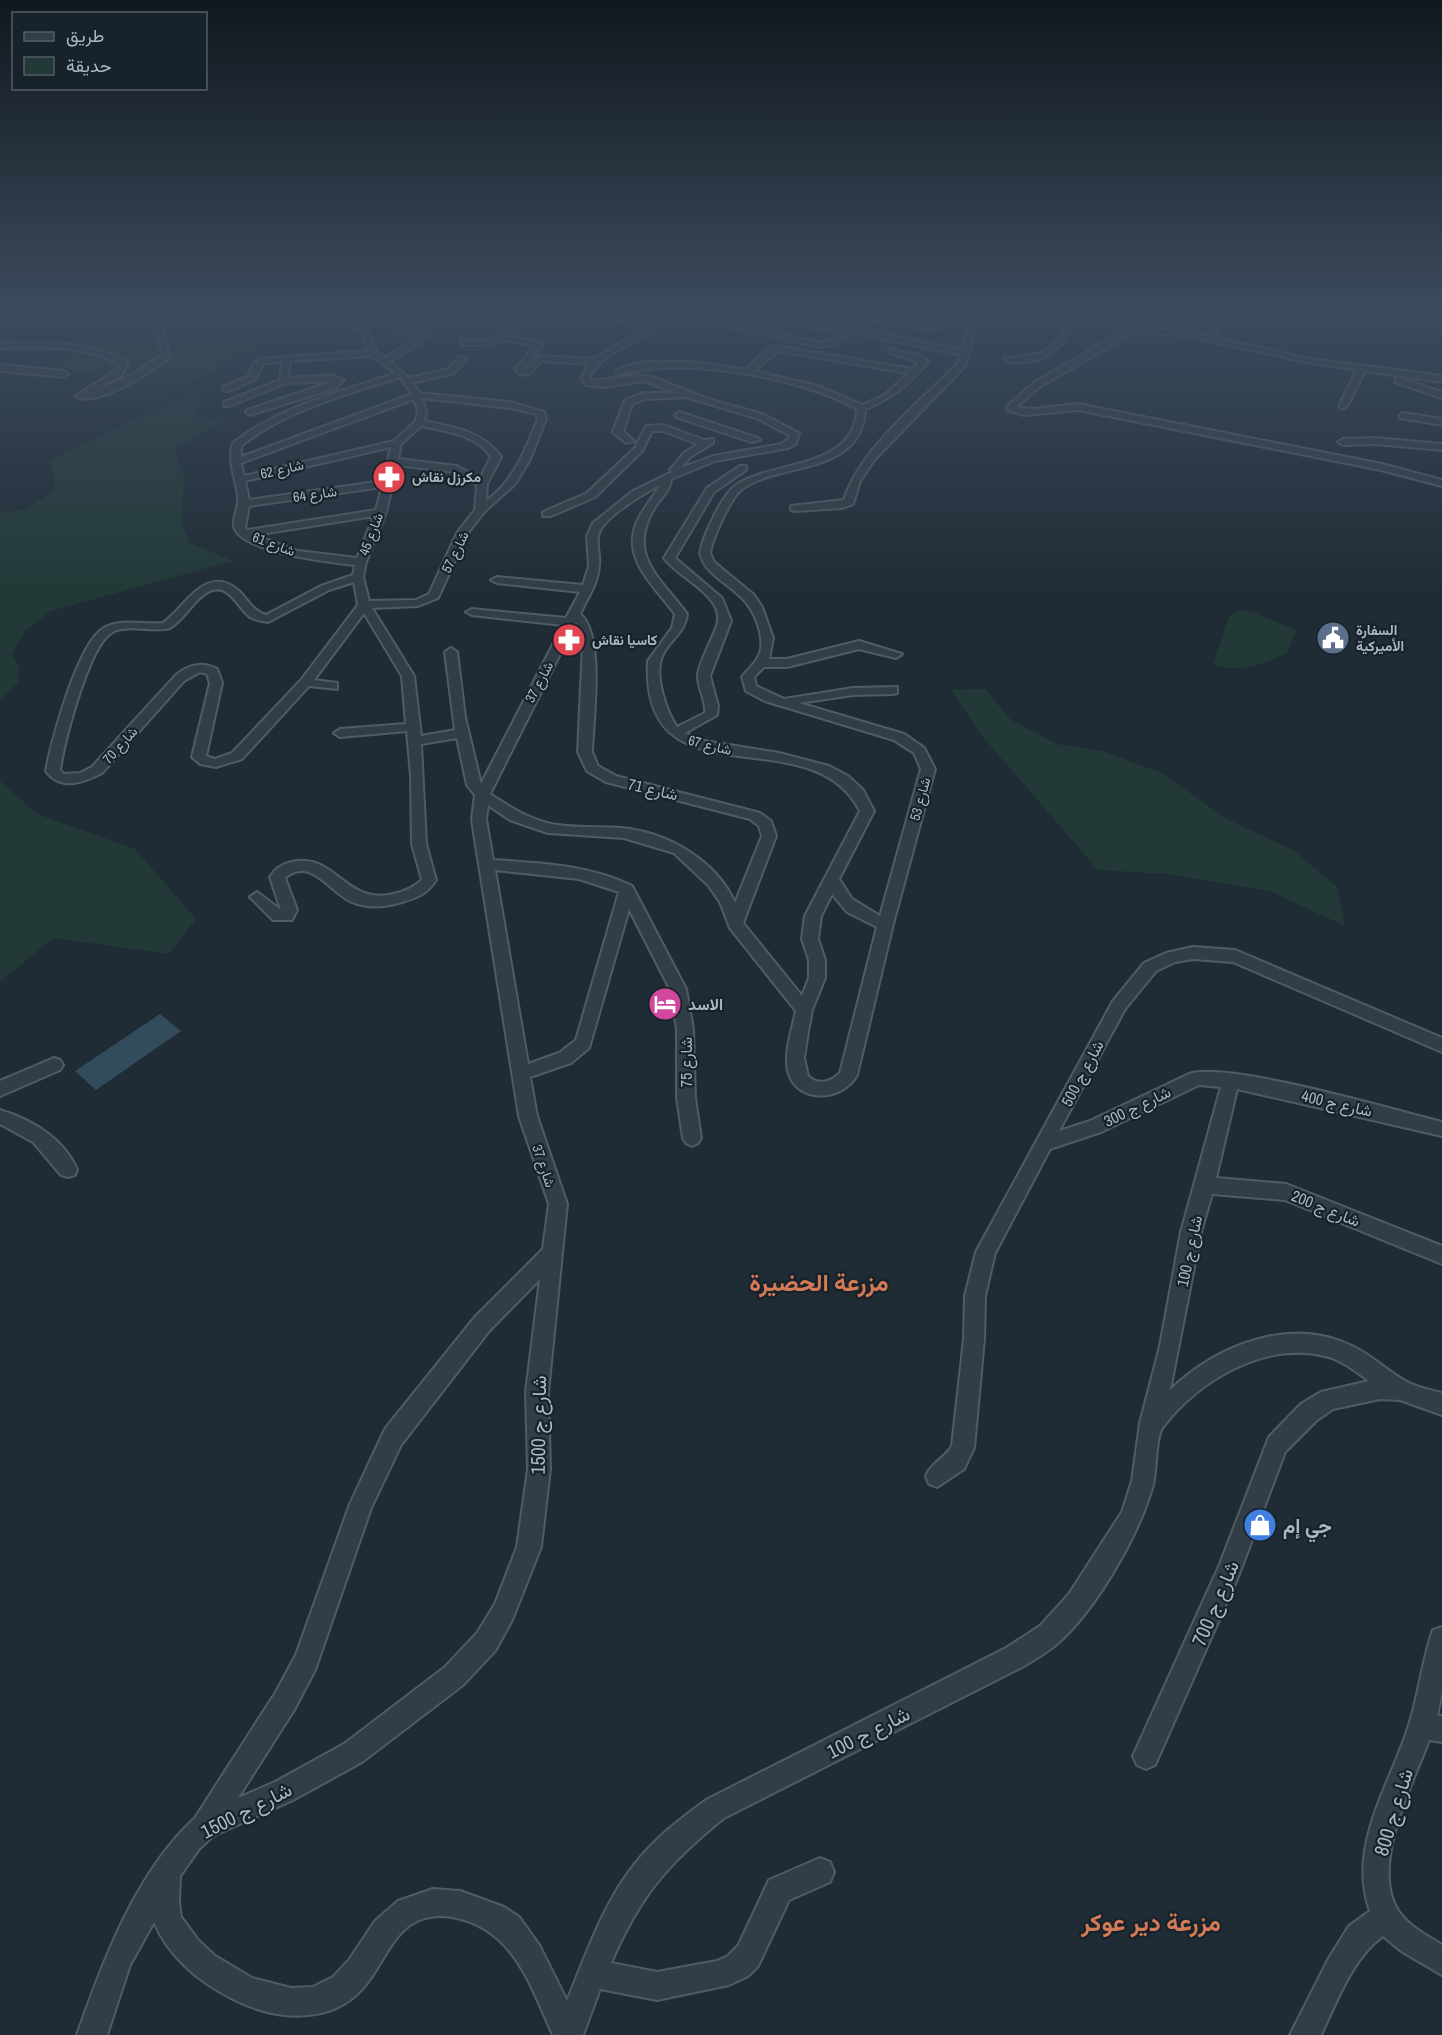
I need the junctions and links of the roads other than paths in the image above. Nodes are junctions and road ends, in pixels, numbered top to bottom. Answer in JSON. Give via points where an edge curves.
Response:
{"nodes":[{"id":1,"x":269,"y":406,"type":"edge"},
{"id":2,"x":311,"y":406,"type":"edge"},
{"id":3,"x":387,"y":406,"type":"edge"},
{"id":4,"x":420,"y":406,"type":"edge"},
{"id":5,"x":515,"y":406,"type":"edge"},
{"id":6,"x":627,"y":406,"type":"edge"},
{"id":7,"x":726,"y":406,"type":"edge"},
{"id":8,"x":857,"y":406,"type":"edge"},
{"id":9,"x":868,"y":406,"type":"edge"},
{"id":10,"x":921,"y":406,"type":"edge"},
{"id":11,"x":1010,"y":406,"type":"edge"},
{"id":12,"x":861,"y":408,"type":"junction"},
{"id":13,"x":250,"y":412,"type":"dead end"},
{"id":14,"x":679,"y":415,"type":"dead end"},
{"id":15,"x":1403,"y":416,"type":"dead end"},
{"id":16,"x":1442,"y":422,"type":"edge"},
{"id":17,"x":419,"y":423,"type":"junction"},
{"id":18,"x":727,"y":432,"type":"junction"},
{"id":19,"x":755,"y":440,"type":"dead end"},
{"id":20,"x":629,"y":441,"type":"dead end"},
{"id":21,"x":1343,"y":442,"type":"dead end"},
{"id":22,"x":397,"y":443,"type":"junction"},
{"id":23,"x":705,"y":444,"type":"junction"},
{"id":24,"x":1442,"y":447,"type":"edge"},
{"id":25,"x":391,"y":461,"type":"junction"},
{"id":26,"x":236,"y":462,"type":"junction"},
{"id":27,"x":743,"y":468,"type":"dead end"},
{"id":28,"x":672,"y":476,"type":"junction"},
{"id":29,"x":238,"y":480,"type":"junction"},
{"id":30,"x":1442,"y":483,"type":"edge"},
{"id":31,"x":385,"y":484,"type":"junction"},
{"id":32,"x":482,"y":484,"type":"junction"},
{"id":33,"x":591,"y":495,"type":"junction"},
{"id":34,"x":244,"y":504,"type":"junction"},
{"id":35,"x":795,"y":508,"type":"dead end"},
{"id":36,"x":480,"y":510,"type":"junction"},
{"id":37,"x":381,"y":512,"type":"junction"},
{"id":38,"x":547,"y":514,"type":"dead end"},
{"id":39,"x":597,"y":525,"type":"junction"},
{"id":40,"x":247,"y":533,"type":"junction"},
{"id":41,"x":361,"y":562,"type":"junction"},
{"id":42,"x":358,"y":577,"type":"junction"},
{"id":43,"x":498,"y":580,"type":"dead end"},
{"id":44,"x":587,"y":589,"type":"junction"},
{"id":45,"x":364,"y":605,"type":"junction"},
{"id":46,"x":472,"y":612,"type":"dead end"},
{"id":47,"x":572,"y":619,"type":"junction"},
{"id":48,"x":451,"y":652,"type":"dead end"},
{"id":49,"x":896,"y":654,"type":"dead end"},
{"id":50,"x":762,"y":663,"type":"junction"},
{"id":51,"x":306,"y":682,"type":"junction"},
{"id":52,"x":333,"y":686,"type":"dead end"},
{"id":53,"x":893,"y":690,"type":"dead end"},
{"id":54,"x":785,"y":703,"type":"junction"},
{"id":55,"x":340,"y":733,"type":"dead end"},
{"id":56,"x":462,"y":733,"type":"junction"},
{"id":57,"x":676,"y":733,"type":"junction"},
{"id":58,"x":412,"y":734,"type":"junction"},
{"id":59,"x":482,"y":795,"type":"junction"},
{"id":60,"x":486,"y":865,"type":"junction"},
{"id":61,"x":832,"y":879,"type":"junction"},
{"id":62,"x":627,"y":890,"type":"junction"},
{"id":63,"x":257,"y":897,"type":"dead end"},
{"id":64,"x":735,"y":924,"type":"junction"},
{"id":65,"x":885,"y":924,"type":"junction"},
{"id":66,"x":804,"y":1010,"type":"junction"},
{"id":67,"x":1442,"y":1045,"type":"edge"},
{"id":68,"x":54,"y":1065,"type":"dead end"},
{"id":69,"x":520,"y":1073,"type":"junction"},
{"id":70,"x":1231,"y":1080,"type":"junction"},
{"id":71,"x":0,"y":1089,"type":"edge"},
{"id":72,"x":0,"y":1117,"type":"edge"},
{"id":73,"x":1442,"y":1129,"type":"edge"},
{"id":74,"x":692,"y":1138,"type":"dead end"},
{"id":75,"x":1044,"y":1143,"type":"junction"},
{"id":76,"x":68,"y":1169,"type":"dead end"},
{"id":77,"x":1205,"y":1185,"type":"junction"},
{"id":78,"x":553,"y":1252,"type":"junction"},
{"id":79,"x":1442,"y":1255,"type":"edge"},
{"id":80,"x":1400,"y":1390,"type":"junction"},
{"id":81,"x":1442,"y":1404,"type":"edge"},
{"id":82,"x":1151,"y":1423,"type":"junction"},
{"id":83,"x":937,"y":1476,"type":"dead end"},
{"id":84,"x":1442,"y":1639,"type":"edge"},
{"id":85,"x":1432,"y":1727,"type":"edge"},
{"id":86,"x":1146,"y":1756,"type":"dead end"},
{"id":87,"x":204,"y":1827,"type":"junction"},
{"id":88,"x":166,"y":1872,"type":"junction"},
{"id":89,"x":820,"y":1872,"type":"dead end"},
{"id":90,"x":1386,"y":1916,"type":"junction"},
{"id":91,"x":1442,"y":1961,"type":"edge"},
{"id":92,"x":594,"y":1974,"type":"junction"},
{"id":93,"x":92,"y":2035,"type":"edge"},
{"id":94,"x":568,"y":2035,"type":"edge"},
{"id":95,"x":1305,"y":2035,"type":"edge"}],
"edges":[{"from":1,"to":13,"type":"street"},
{"from":2,"to":26,"type":"street","name":"شارع 61","via":[[254,429],[236,445]]},
{"from":3,"to":26,"type":"street"},
{"from":4,"to":17,"type":"street"},
{"from":5,"to":36,"type":"street","name":"شارع 57","via":[[543,415],[515,479]]},
{"from":6,"to":20,"type":"street","via":[[618,432]]},
{"from":7,"to":28,"type":"street","via":[[769,419],[796,435],[793,442],[713,459]]},
{"from":8,"to":12,"type":"street"},
{"from":9,"to":12,"type":"street"},
{"from":10,"to":35,"type":"street","via":[[866,463],[847,503]]},
{"from":11,"to":30,"type":"street","via":[[1023,413],[1058,406],[1078,407],[1382,467]]},
{"from":12,"to":50,"type":"street","name":"شارع 53","via":[[861,423],[856,431],[828,459],[737,487],[705,552],[707,562],[750,597],[762,615],[768,633]]},
{"from":14,"to":18,"type":"street"},
{"from":15,"to":16,"type":"street"},
{"from":17,"to":22,"type":"street","name":"شارع 45"},
{"from":17,"to":32,"type":"street","via":[[472,438],[493,449],[496,457]]},
{"from":18,"to":19,"type":"street"},
{"from":18,"to":23,"type":"street"},
{"from":21,"to":24,"type":"street"},
{"from":22,"to":25,"type":"street","name":"شارع 45"},
{"from":22,"to":29,"type":"street","name":"شارع 62"},
{"from":23,"to":28,"type":"street","via":[[682,460]]},
{"from":23,"to":33,"type":"street","via":[[664,428],[649,428],[639,449]]},
{"from":25,"to":31,"type":"street","name":"شارع 45"},
{"from":25,"to":32,"type":"street","via":[[457,469]]},
{"from":26,"to":29,"type":"street","name":"شارع 61"},
{"from":27,"to":57,"type":"street","via":[[710,490],[669,558],[709,592],[725,615],[704,676],[711,715]]},
{"from":28,"to":39,"type":"street","via":[[637,493]]},
{"from":28,"to":57,"type":"street","name":"شارع 67","via":[[650,507],[636,540],[638,557],[647,574],[681,614],[681,623],[659,651],[654,668],[668,722]]},
{"from":29,"to":34,"type":"street","name":"شارع 61"},
{"from":31,"to":34,"type":"street","name":"شارع 64"},
{"from":31,"to":37,"type":"street","name":"شارع 45"},
{"from":32,"to":36,"type":"street"},
{"from":33,"to":38,"type":"street"},
{"from":33,"to":39,"type":"street","name":"شارع 37"},
{"from":34,"to":40,"type":"street","name":"شارع 61","via":[[238,524]]},
{"from":36,"to":45,"type":"street","name":"شارع 57","via":[[462,533],[434,596],[418,603]]},
{"from":37,"to":40,"type":"street"},
{"from":37,"to":41,"type":"street","name":"شارع 45"},
{"from":39,"to":44,"type":"street","name":"شارع 37","via":[[592,536],[594,566]]},
{"from":40,"to":41,"type":"street","name":"شارع 61","via":[[291,552]]},
{"from":41,"to":42,"type":"street","name":"شارع 45"},
{"from":42,"to":45,"type":"street","name":"شارع 45"},
{"from":42,"to":51,"type":"street","name":"شارع 70","via":[[331,585],[268,619],[255,616],[228,588],[216,586],[203,590],[166,626],[119,627],[105,632],[89,656],[63,723],[53,771],[60,779],[75,779],[97,770],[192,669],[207,669],[215,677],[215,693],[198,754],[211,763],[237,756]]},
{"from":43,"to":44,"type":"street"},
{"from":44,"to":47,"type":"street","name":"شارع 37"},
{"from":45,"to":51,"type":"street","name":"شارع 70"},
{"from":45,"to":58,"type":"street","name":"شارع 45","via":[[408,676]]},
{"from":46,"to":47,"type":"street"},
{"from":47,"to":59,"type":"street","name":"شارع 37"},
{"from":47,"to":64,"type":"street","name":"شارع 71","via":[[584,622],[589,644],[585,752],[592,768],[611,779],[755,816],[766,824],[769,836]]},
{"from":48,"to":56,"type":"street"},
{"from":49,"to":50,"type":"street","via":[[859,645],[788,663]]},
{"from":50,"to":54,"type":"street","name":"شارع 53","via":[[748,677],[749,687]]},
{"from":51,"to":52,"type":"street"},
{"from":53,"to":54,"type":"street","via":[[825,694]]},
{"from":54,"to":65,"type":"street","name":"شارع 53","via":[[899,737],[923,756],[928,769],[925,786]]},
{"from":55,"to":58,"type":"street","via":[[399,727]]},
{"from":56,"to":58,"type":"street"},
{"from":56,"to":59,"type":"street","via":[[472,778]]},
{"from":57,"to":61,"type":"street","name":"شارع 67","via":[[699,744],[828,770],[850,784],[866,806],[866,818]]},
{"from":58,"to":63,"type":"street","name":"شارع 45","via":[[418,775],[419,844],[429,880],[425,887],[389,901],[367,901],[352,896],[317,868],[303,865],[285,870],[277,877],[290,910],[287,916],[278,916]]},
{"from":59,"to":60,"type":"street","name":"شارع 37","via":[[479,819]]},
{"from":59,"to":64,"type":"street","via":[[515,817],[548,828],[624,833],[668,845],[713,881]]},
{"from":60,"to":62,"type":"street","via":[[571,874]]},
{"from":60,"to":69,"type":"street","name":"شارع 37"},
{"from":61,"to":65,"type":"street","via":[[848,906]]},
{"from":61,"to":66,"type":"street","name":"شارع 67","via":[[813,916],[810,939],[817,960],[817,978]]},
{"from":62,"to":69,"type":"street","via":[[583,1043],[566,1058]]},
{"from":62,"to":74,"type":"street","name":"شارع 75","via":[[678,989],[685,1029],[686,1098]]},
{"from":64,"to":66,"type":"street"},
{"from":65,"to":66,"type":"street","name":"شارع 53","via":[[848,1075],[835,1087],[813,1089],[796,1074]]},
{"from":67,"to":75,"type":"street","name":"شارع ج 500","via":[[1235,956],[1202,952],[1172,957],[1150,967],[1119,1005]]},
{"from":68,"to":71,"type":"street"},
{"from":69,"to":78,"type":"street","name":"شارع 37","via":[[531,1127],[558,1204]]},
{"from":70,"to":73,"type":"street","name":"شارع ج 400"},
{"from":70,"to":75,"type":"street","name":"شارع ج 300","via":[[1195,1078],[1095,1126]]},
{"from":70,"to":77,"type":"street","name":"شارع ج 100"},
{"from":72,"to":76,"type":"street","via":[[48,1141]]},
{"from":75,"to":83,"type":"street","name":"شارع ج 500","via":[[986,1252],[975,1296],[963,1448],[956,1461]]},
{"from":77,"to":79,"type":"street","name":"شارع ج 200","via":[[1286,1192]]},
{"from":77,"to":82,"type":"street","name":"شارع ج 100","via":[[1191,1232]]},
{"from":78,"to":87,"type":"street","via":[[482,1324],[393,1437],[361,1504],[306,1661],[285,1701]]},
{"from":78,"to":87,"type":"street","name":"شارع ج 1500","via":[[537,1392],[539,1469],[529,1547],[504,1612],[486,1642],[454,1676],[353,1753],[284,1791]]},
{"from":80,"to":81,"type":"street"},
{"from":80,"to":82,"type":"street","via":[[1343,1352],[1293,1341],[1216,1367]]},
{"from":80,"to":86,"type":"street","name":"شارع ج 700","via":[[1380,1389],[1329,1399],[1309,1412],[1277,1445],[1213,1609]]},
{"from":82,"to":92,"type":"street","name":"شارع ج 100","via":[[1143,1481],[1132,1517],[1077,1602],[1049,1635],[1015,1657],[715,1809],[671,1845],[637,1884],[613,1927]]},
{"from":84,"to":85,"type":"street","name":"شارع ج 800"},
{"from":85,"to":90,"type":"street","name":"شارع ج 800","via":[[1378,1848],[1375,1879]]},
{"from":87,"to":88,"type":"street","name":"شارع ج 1500"},
{"from":88,"to":93,"type":"street","name":"شارع ج 1500","via":[[118,1959]]},
{"from":88,"to":94,"type":"street","via":[[167,1919],[184,1948],[231,1984],[263,1997],[304,2003],[321,2000],[350,1982],[391,1925],[416,1906],[448,1902],[500,1920],[528,1951]]},
{"from":89,"to":92,"type":"street","via":[[779,1890],[748,1956],[738,1966],[709,1977],[657,1986]]},
{"from":90,"to":91,"type":"street","name":"شارع ج 800","via":[[1402,1935]]},
{"from":90,"to":95,"type":"street","via":[[1359,1936]]},
{"from":92,"to":94,"type":"street","name":"شارع ج 100"}]}
